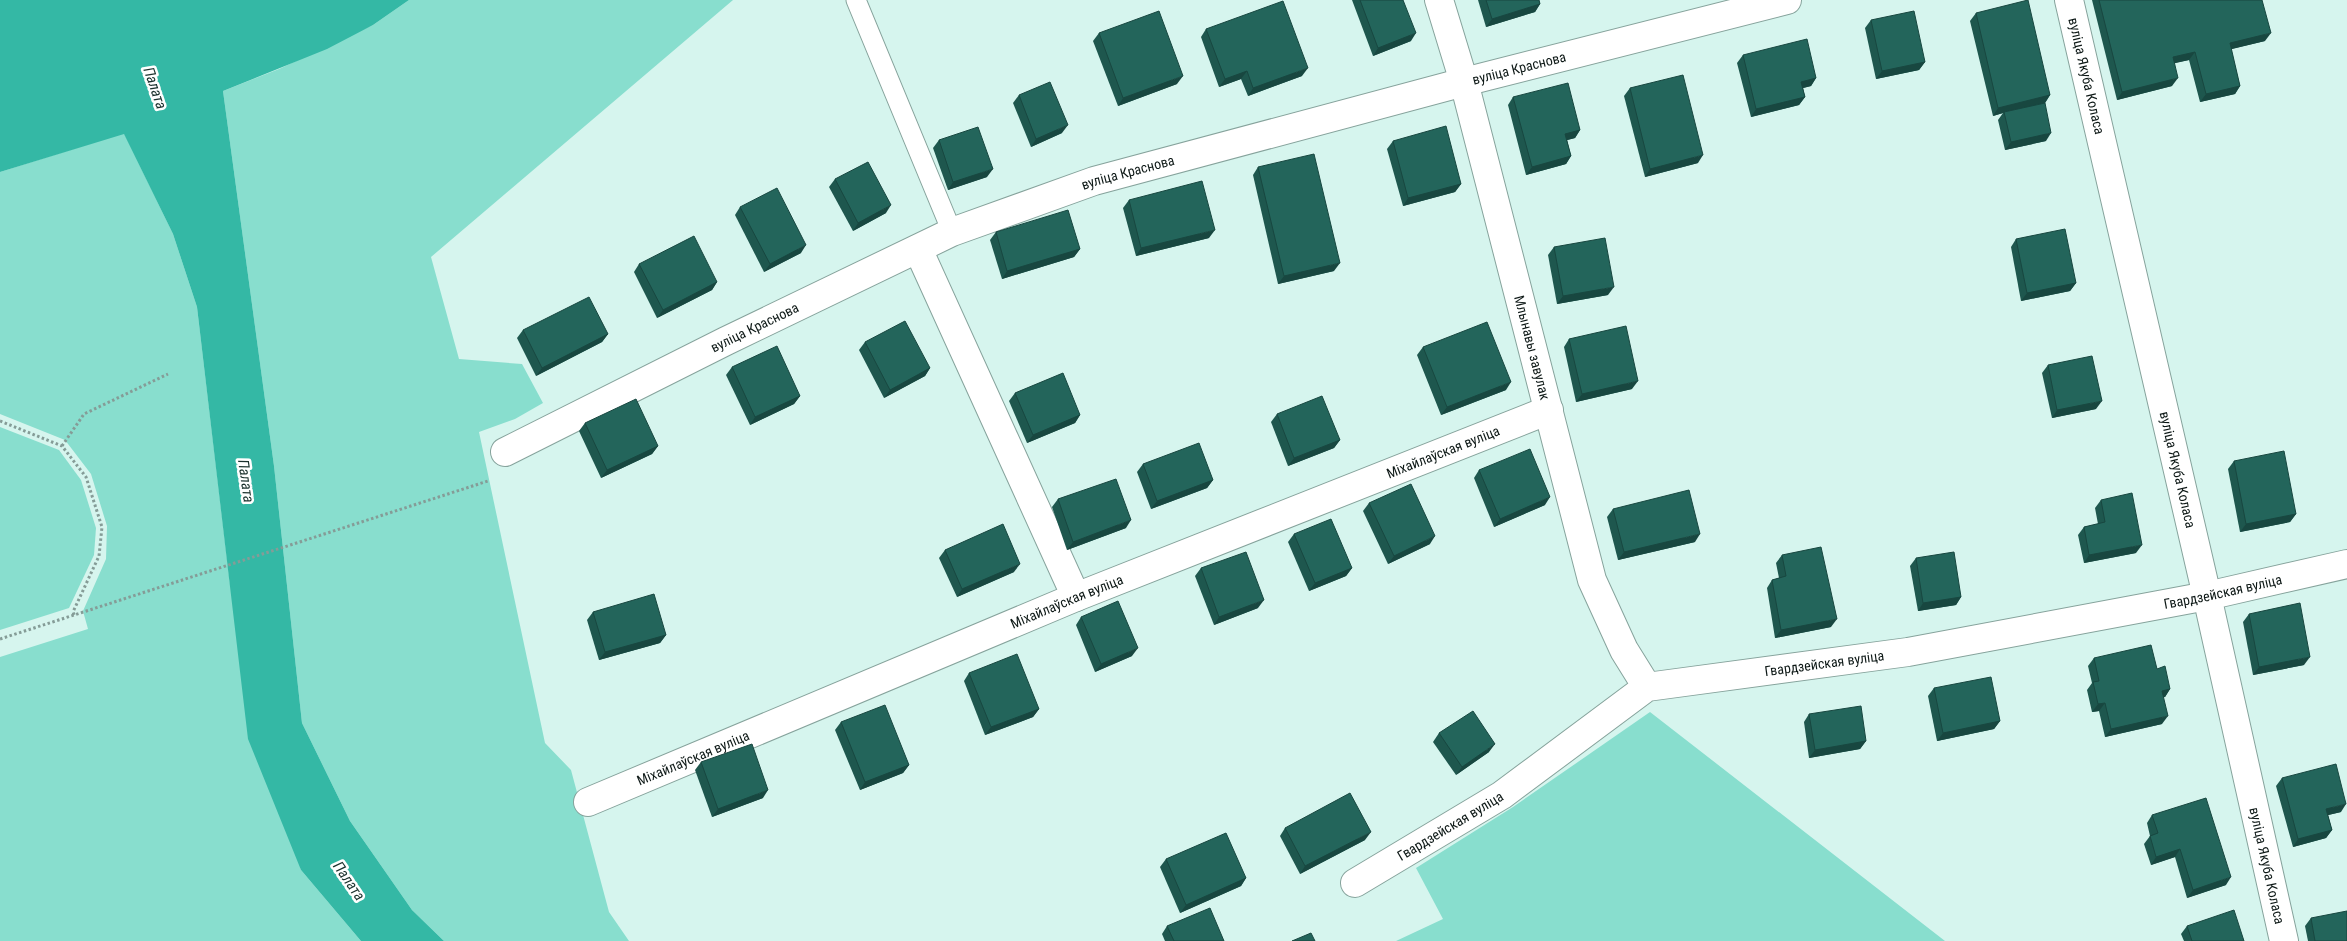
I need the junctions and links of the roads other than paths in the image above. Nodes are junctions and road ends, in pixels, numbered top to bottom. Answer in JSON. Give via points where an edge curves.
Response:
{"nodes":[{"id":1,"x":856,"y":0,"type":"edge"},
{"id":2,"x":1439,"y":0,"type":"edge"},
{"id":3,"x":1787,"y":0,"type":"edge"},
{"id":4,"x":2069,"y":0,"type":"edge"},
{"id":5,"x":1464,"y":82,"type":"junction"},
{"id":6,"x":952,"y":232,"type":"junction"},
{"id":7,"x":918,"y":249,"type":"junction"},
{"id":8,"x":1550,"y":410,"type":"junction"},
{"id":9,"x":506,"y":452,"type":"dead end"},
{"id":10,"x":2347,"y":564,"type":"edge"},
{"id":11,"x":2207,"y":596,"type":"junction"},
{"id":12,"x":1076,"y":597,"type":"junction"},
{"id":13,"x":1647,"y":687,"type":"junction"},
{"id":14,"x":588,"y":802,"type":"dead end"},
{"id":15,"x":1354,"y":883,"type":"dead end"},
{"id":16,"x":2284,"y":941,"type":"edge"}],
"edges":[{"from":1,"to":6,"type":"lane"},
{"from":2,"to":5,"type":"street","name":"Млынавы завулак"},
{"from":3,"to":5,"type":"street","name":"вуліца Краснова"},
{"from":4,"to":11,"type":"street","name":"вуліца Якуба Коласа"},
{"from":5,"to":6,"type":"street","name":"вуліца Краснова","via":[[1094,181]]},
{"from":5,"to":8,"type":"street","name":"Млынавы завулак"},
{"from":6,"to":7,"type":"street","name":"вуліца Краснова"},
{"from":7,"to":9,"type":"street","name":"вуліца Краснова"},
{"from":7,"to":12,"type":"street"},
{"from":8,"to":12,"type":"street","name":"Міхайлаўская вуліца"},
{"from":8,"to":13,"type":"street","name":"Млынавы завулак","via":[[1592,580],[1624,650]]},
{"from":10,"to":11,"type":"street","name":"Гвардзейская вуліца"},
{"from":11,"to":13,"type":"street","name":"Гвардзейская вуліца","via":[[1908,652]]},
{"from":11,"to":16,"type":"street","name":"вуліца Якуба Коласа"},
{"from":12,"to":14,"type":"street","name":"Міхайлаўская вуліца"},
{"from":13,"to":15,"type":"street","name":"Гвардзейская вуліца","via":[[1502,795]]}]}
